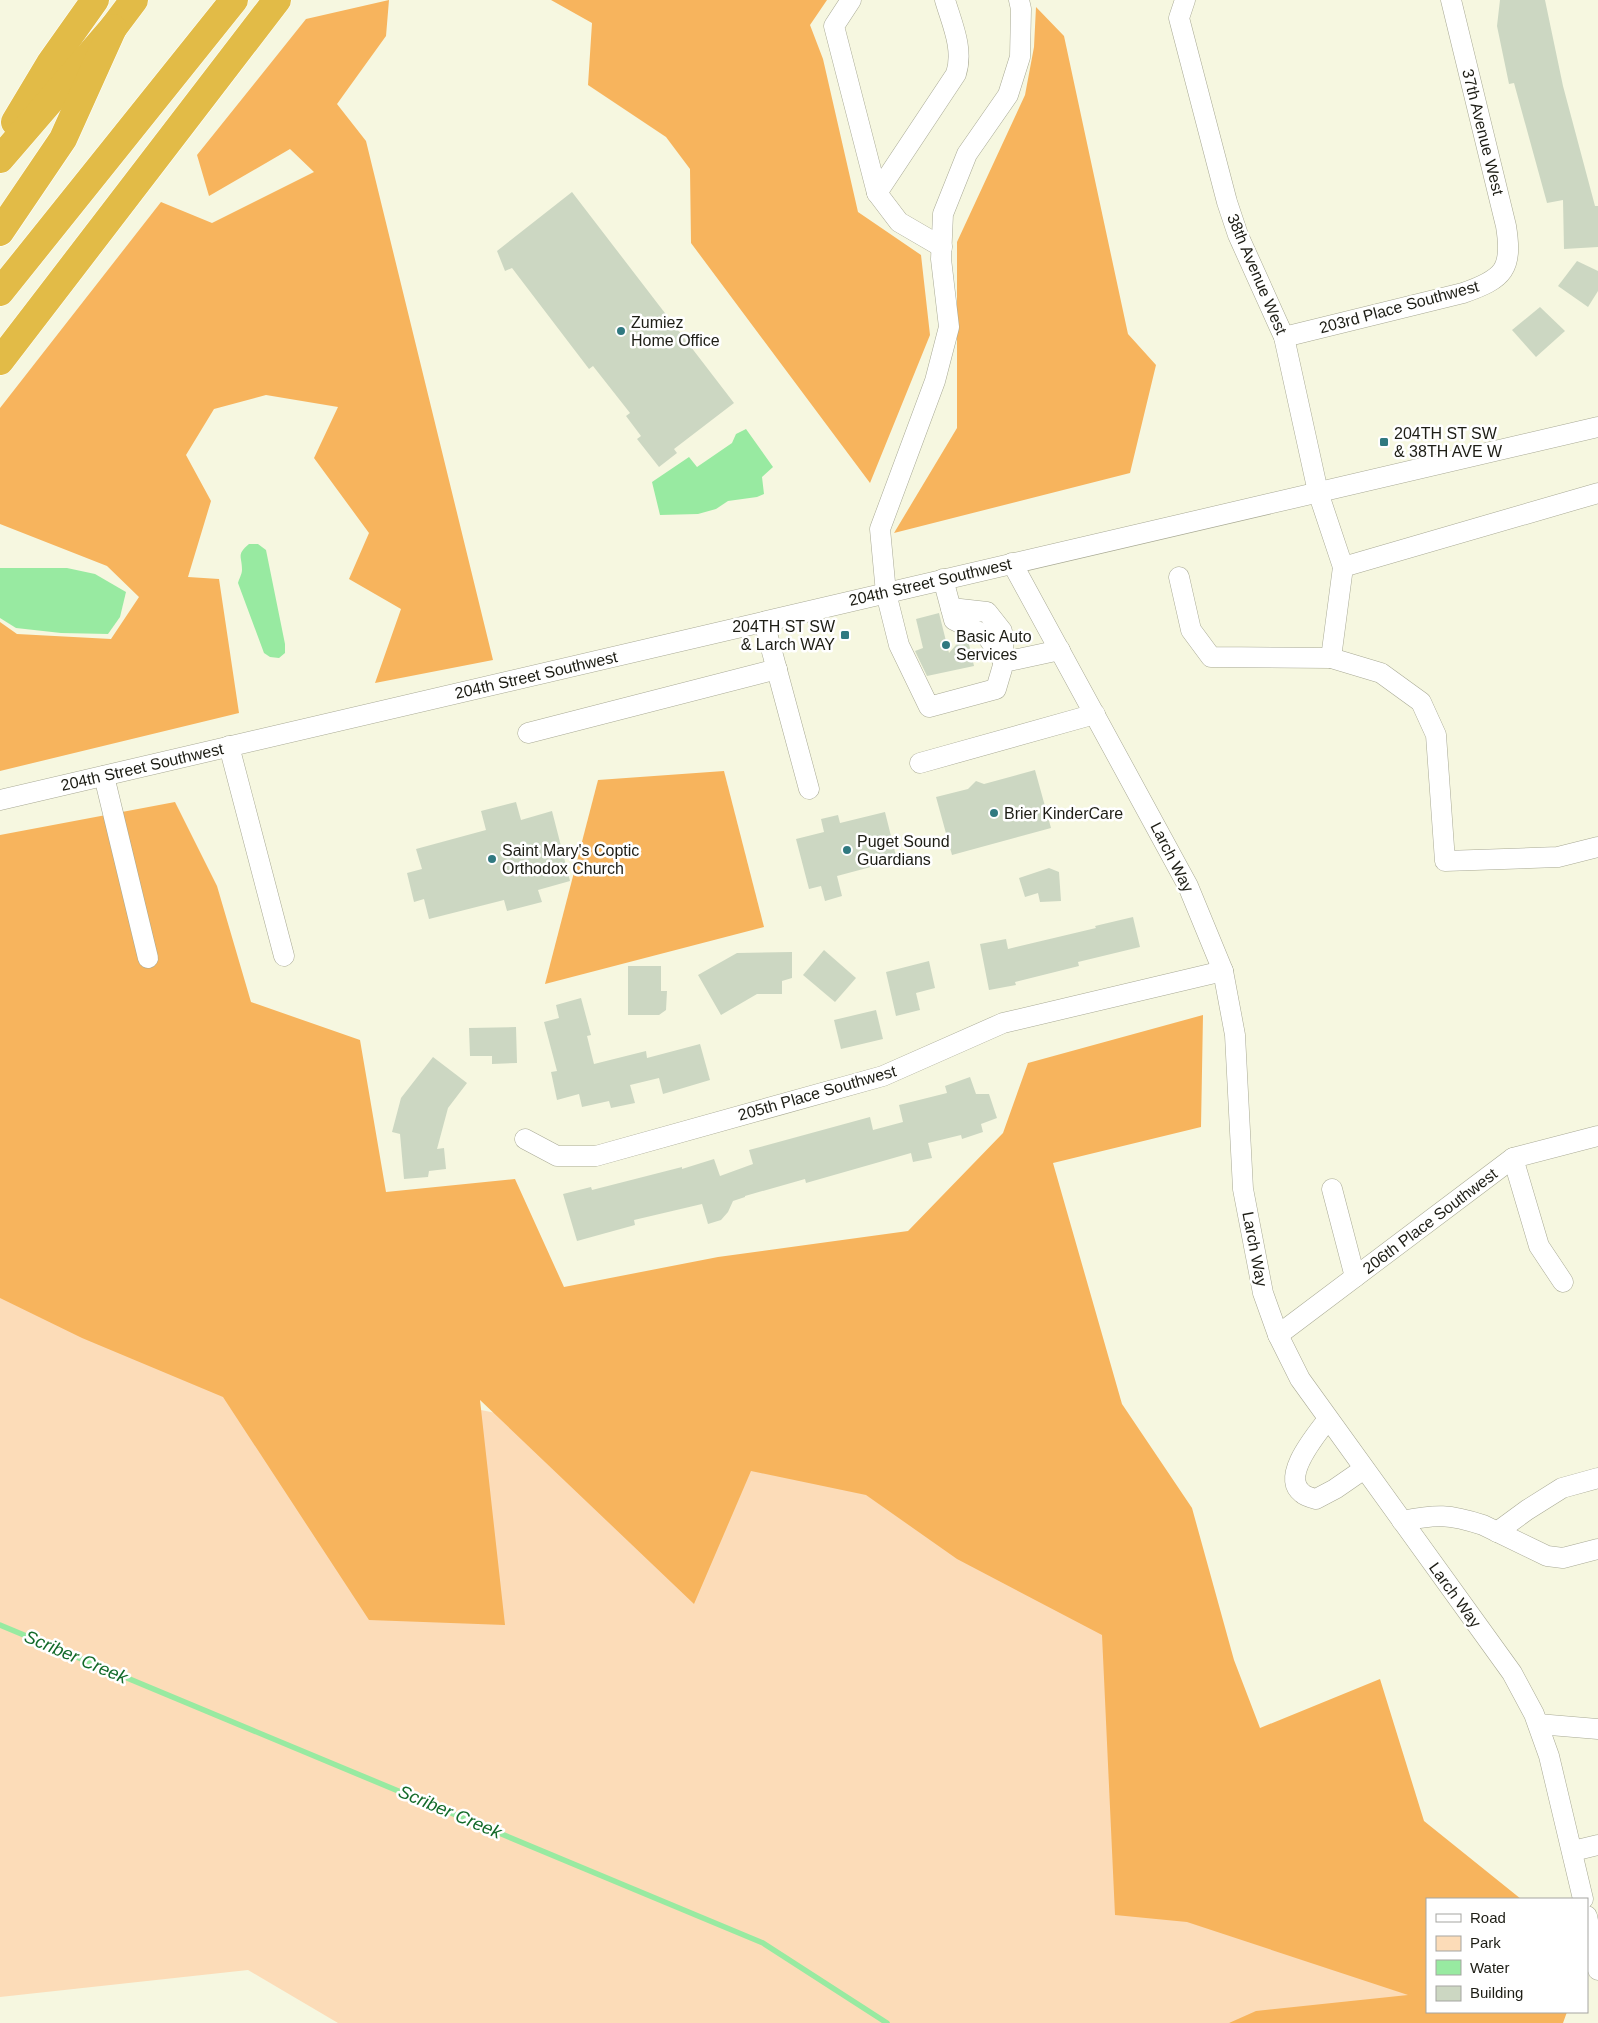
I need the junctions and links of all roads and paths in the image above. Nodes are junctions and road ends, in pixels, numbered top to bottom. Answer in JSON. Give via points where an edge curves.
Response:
{"nodes":[{"id":1,"x":95,"y":0,"type":"edge"},
{"id":2,"x":134,"y":0,"type":"edge"},
{"id":3,"x":234,"y":0,"type":"edge"},
{"id":4,"x":277,"y":0,"type":"edge"},
{"id":5,"x":851,"y":0,"type":"edge"},
{"id":6,"x":944,"y":0,"type":"edge"},
{"id":7,"x":1018,"y":0,"type":"edge"},
{"id":8,"x":1185,"y":0,"type":"edge"},
{"id":9,"x":1450,"y":0,"type":"edge"},
{"id":10,"x":113,"y":28,"type":"junction"},
{"id":11,"x":0,"y":148,"type":"edge"},
{"id":12,"x":0,"y":159,"type":"edge"},
{"id":13,"x":877,"y":193,"type":"junction"},
{"id":14,"x":0,"y":232,"type":"edge"},
{"id":15,"x":942,"y":247,"type":"junction"},
{"id":16,"x":1506,"y":266,"type":"joint"},
{"id":17,"x":0,"y":292,"type":"edge"},
{"id":18,"x":1284,"y":337,"type":"junction"},
{"id":19,"x":0,"y":362,"type":"edge"},
{"id":20,"x":1598,"y":427,"type":"edge"},
{"id":21,"x":1318,"y":492,"type":"junction"},
{"id":22,"x":1598,"y":492,"type":"edge"},
{"id":23,"x":1012,"y":563,"type":"junction"},
{"id":24,"x":1343,"y":567,"type":"junction"},
{"id":25,"x":1180,"y":577,"type":"dead end"},
{"id":26,"x":943,"y":580,"type":"junction"},
{"id":27,"x":886,"y":593,"type":"junction"},
{"id":28,"x":764,"y":622,"type":"junction"},
{"id":29,"x":1060,"y":650,"type":"junction"},
{"id":30,"x":1331,"y":658,"type":"junction"},
{"id":31,"x":1004,"y":662,"type":"junction"},
{"id":32,"x":776,"y":669,"type":"junction"},
{"id":33,"x":1095,"y":714,"type":"junction"},
{"id":34,"x":528,"y":733,"type":"dead end"},
{"id":35,"x":229,"y":746,"type":"junction"},
{"id":36,"x":920,"y":763,"type":"dead end"},
{"id":37,"x":104,"y":776,"type":"junction"},
{"id":38,"x":809,"y":789,"type":"dead end"},
{"id":39,"x":0,"y":800,"type":"edge"},
{"id":40,"x":1598,"y":847,"type":"edge"},
{"id":41,"x":284,"y":956,"type":"dead end"},
{"id":42,"x":148,"y":958,"type":"dead end"},
{"id":43,"x":1223,"y":971,"type":"junction"},
{"id":44,"x":1598,"y":1136,"type":"edge"},
{"id":45,"x":525,"y":1139,"type":"dead end"},
{"id":46,"x":1513,"y":1158,"type":"junction"},
{"id":47,"x":1332,"y":1189,"type":"dead end"},
{"id":48,"x":1355,"y":1277,"type":"junction"},
{"id":49,"x":1563,"y":1282,"type":"dead end"},
{"id":50,"x":1278,"y":1335,"type":"junction"},
{"id":51,"x":1328,"y":1419,"type":"junction"},
{"id":52,"x":1364,"y":1469,"type":"junction"},
{"id":53,"x":1598,"y":1478,"type":"edge"},
{"id":54,"x":1402,"y":1521,"type":"junction"},
{"id":55,"x":1497,"y":1532,"type":"junction"},
{"id":56,"x":1598,"y":1549,"type":"edge"},
{"id":57,"x":1538,"y":1724,"type":"junction"},
{"id":58,"x":1598,"y":1729,"type":"edge"},
{"id":59,"x":1598,"y":1845,"type":"edge"},
{"id":60,"x":1573,"y":1852,"type":"junction"},
{"id":61,"x":1583,"y":1898,"type":"edge"},
{"id":62,"x":1588,"y":1921,"type":"edge"},
{"id":63,"x":1598,"y":1970,"type":"edge"}],
"edges":[{"from":1,"to":11,"type":"highway","via":[[51,62]]},
{"from":2,"to":10,"type":"highway"},
{"from":3,"to":17,"type":"highway"},
{"from":4,"to":19,"type":"highway"},
{"from":5,"to":13,"type":"street","via":[[834,26]]},
{"from":6,"to":13,"type":"street","via":[[960,51],[956,74]]},
{"from":7,"to":15,"type":"street","via":[[1021,10],[1020,56],[1008,95],[967,154],[943,214]]},
{"from":8,"to":18,"type":"street","name":"38th Avenue West","via":[[1179,18],[1227,202],[1238,235]]},
{"from":9,"to":16,"type":"street","name":"37th Avenue West","via":[[1506,226],[1509,246]]},
{"from":10,"to":12,"type":"highway"},
{"from":10,"to":14,"type":"highway","via":[[63,139]]},
{"from":13,"to":15,"type":"street","via":[[899,222]]},
{"from":15,"to":27,"type":"street","via":[[949,327],[935,381],[880,529]]},
{"from":16,"to":18,"type":"street","name":"203rd Place Southwest","via":[[1496,278],[1482,286]]},
{"from":18,"to":21,"type":"street","name":"38th Avenue West"},
{"from":20,"to":21,"type":"street","name":"204th Street Southwest"},
{"from":21,"to":23,"type":"street","name":"204th Street Southwest"},
{"from":21,"to":24,"type":"street","name":"38th Avenue West"},
{"from":22,"to":24,"type":"street"},
{"from":23,"to":26,"type":"street","name":"204th Street Southwest"},
{"from":23,"to":29,"type":"street","name":"Larch Way"},
{"from":24,"to":30,"type":"street"},
{"from":25,"to":30,"type":"street","via":[[1191,630],[1211,657]]},
{"from":26,"to":27,"type":"street","name":"204th Street Southwest"},
{"from":26,"to":31,"type":"street","via":[[952,614],[987,636]]},
{"from":27,"to":28,"type":"street","name":"204th Street Southwest"},
{"from":27,"to":31,"type":"street","via":[[899,645],[929,706],[996,689]]},
{"from":28,"to":32,"type":"street"},
{"from":28,"to":35,"type":"street","name":"204th Street Southwest"},
{"from":29,"to":31,"type":"street"},
{"from":29,"to":33,"type":"street","name":"Larch Way"},
{"from":30,"to":40,"type":"street","via":[[1381,673],[1421,702],[1436,735],[1445,861],[1558,857]]},
{"from":32,"to":34,"type":"street"},
{"from":32,"to":38,"type":"street"},
{"from":33,"to":36,"type":"street"},
{"from":33,"to":43,"type":"street","name":"Larch Way","via":[[1188,886]]},
{"from":35,"to":37,"type":"street","name":"204th Street Southwest"},
{"from":35,"to":41,"type":"street"},
{"from":37,"to":39,"type":"street","name":"204th Street Southwest"},
{"from":37,"to":42,"type":"street"},
{"from":43,"to":45,"type":"street","name":"205th Place Southwest","via":[[1003,1024],[883,1076],[596,1156],[557,1156]]},
{"from":43,"to":50,"type":"street","name":"Larch Way","via":[[1234,1035],[1243,1189],[1263,1293]]},
{"from":44,"to":46,"type":"street","name":"206th Place Southwest"},
{"from":46,"to":48,"type":"street","name":"206th Place Southwest"},
{"from":46,"to":49,"type":"street","via":[[1539,1246]]},
{"from":47,"to":48,"type":"street"},
{"from":48,"to":50,"type":"street","name":"206th Place Southwest"},
{"from":50,"to":51,"type":"street","name":"Larch Way","via":[[1300,1380]]},
{"from":51,"to":52,"type":"street","name":"Larch Way"},
{"from":51,"to":52,"type":"street","via":[[1301,1455],[1296,1486],[1302,1494],[1316,1499]]},
{"from":52,"to":54,"type":"street","name":"Larch Way"},
{"from":53,"to":55,"type":"street","via":[[1562,1488]]},
{"from":54,"to":55,"type":"street","via":[[1446,1515],[1484,1525]]},
{"from":54,"to":57,"type":"street","name":"Larch Way","via":[[1512,1673]]},
{"from":55,"to":56,"type":"street","via":[[1547,1556],[1563,1558]]},
{"from":57,"to":58,"type":"street"},
{"from":57,"to":60,"type":"street","name":"Larch Way"},
{"from":59,"to":60,"type":"street"},
{"from":60,"to":61,"type":"street","name":"Larch Way"},
{"from":62,"to":63,"type":"street"}]}
